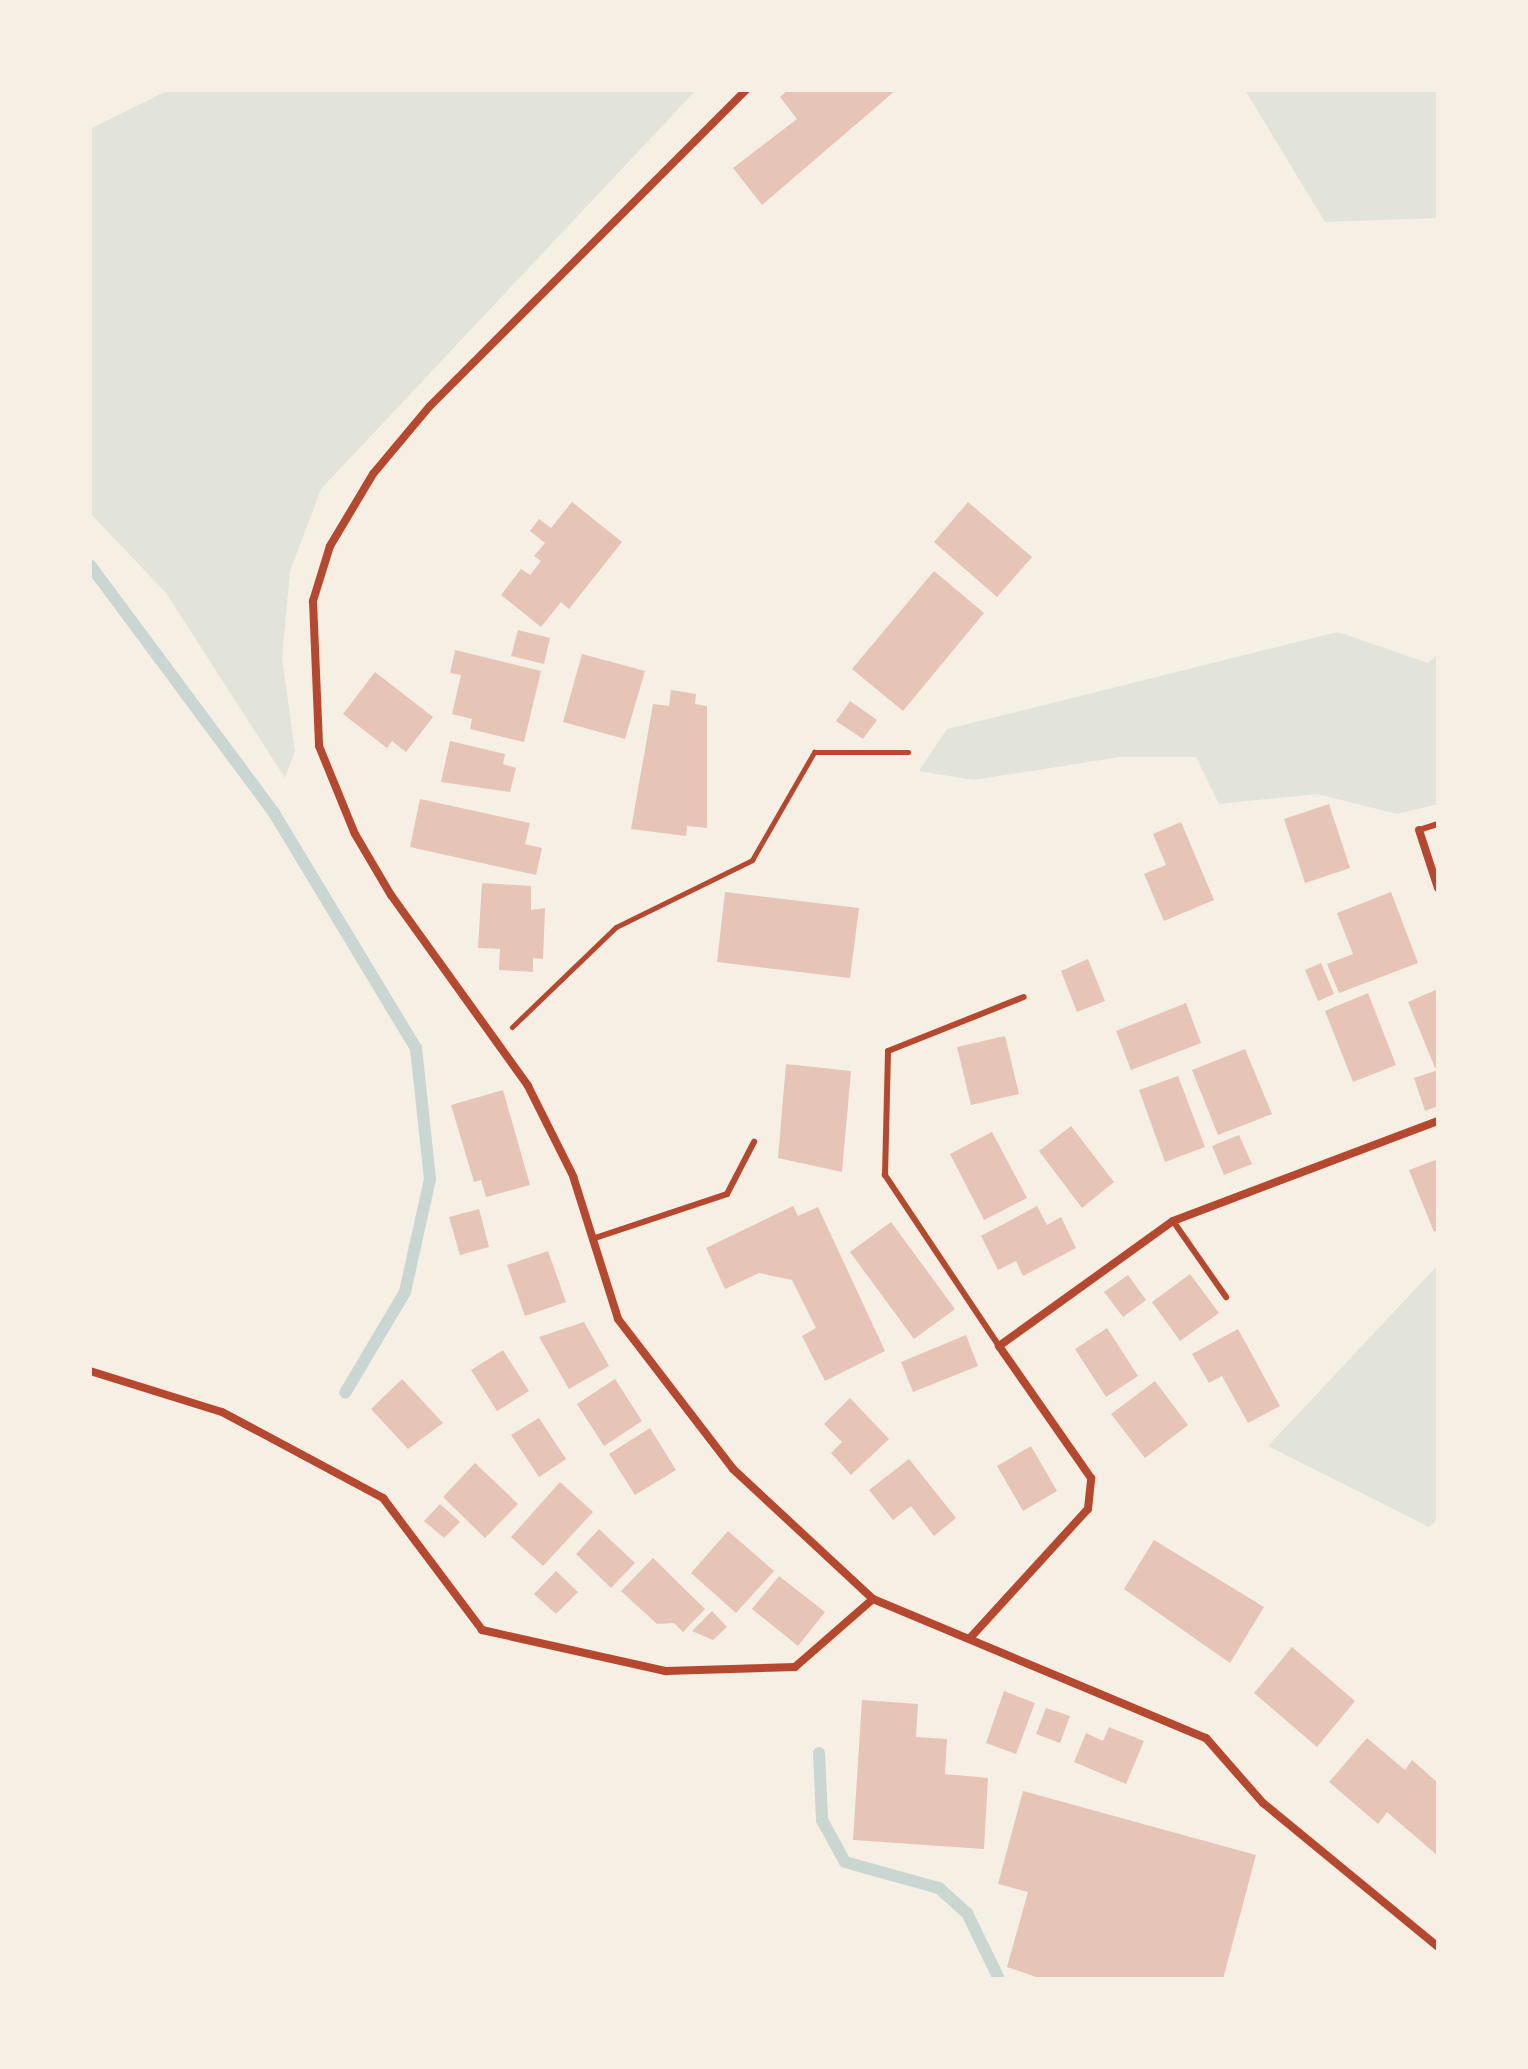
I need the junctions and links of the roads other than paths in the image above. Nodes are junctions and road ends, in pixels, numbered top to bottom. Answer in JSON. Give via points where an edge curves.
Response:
{"nodes":[{"id":1,"x":746,"y":90,"type":"edge"},
{"id":2,"x":1438,"y":824,"type":"edge"},
{"id":3,"x":1419,"y":830,"type":"joint"},
{"id":4,"x":1438,"y":888,"type":"edge"},
{"id":5,"x":1024,"y":997,"type":"dead end"},
{"id":6,"x":1438,"y":1121,"type":"edge"},
{"id":7,"x":754,"y":1142,"type":"dead end"},
{"id":8,"x":1173,"y":1221,"type":"junction"},
{"id":9,"x":592,"y":1239,"type":"junction"},
{"id":10,"x":1226,"y":1297,"type":"dead end"},
{"id":11,"x":999,"y":1346,"type":"junction"},
{"id":12,"x":90,"y":1371,"type":"edge"},
{"id":13,"x":873,"y":1599,"type":"junction"},
{"id":14,"x":971,"y":1637,"type":"junction"},
{"id":15,"x":1438,"y":1947,"type":"edge"}],
"edges":[{"from":1,"to":9,"type":"street","via":[[401,440],[330,546],[313,601],[319,746],[355,834],[528,1086],[573,1176]]},
{"from":2,"to":3,"type":"lane"},
{"from":3,"to":4,"type":"street"},
{"from":5,"to":11,"type":"lane","via":[[888,1051],[885,1175]]},
{"from":6,"to":8,"type":"street"},
{"from":7,"to":9,"type":"lane","via":[[727,1194]]},
{"from":8,"to":10,"type":"lane"},
{"from":8,"to":11,"type":"street"},
{"from":9,"to":13,"type":"street","via":[[618,1319],[733,1469]]},
{"from":11,"to":14,"type":"street","via":[[1091,1478],[1088,1509]]},
{"from":12,"to":13,"type":"street","via":[[222,1412],[383,1498],[482,1630],[666,1671],[795,1667]]},
{"from":13,"to":14,"type":"street"},
{"from":14,"to":15,"type":"street","via":[[1206,1738],[1263,1803]]}]}
